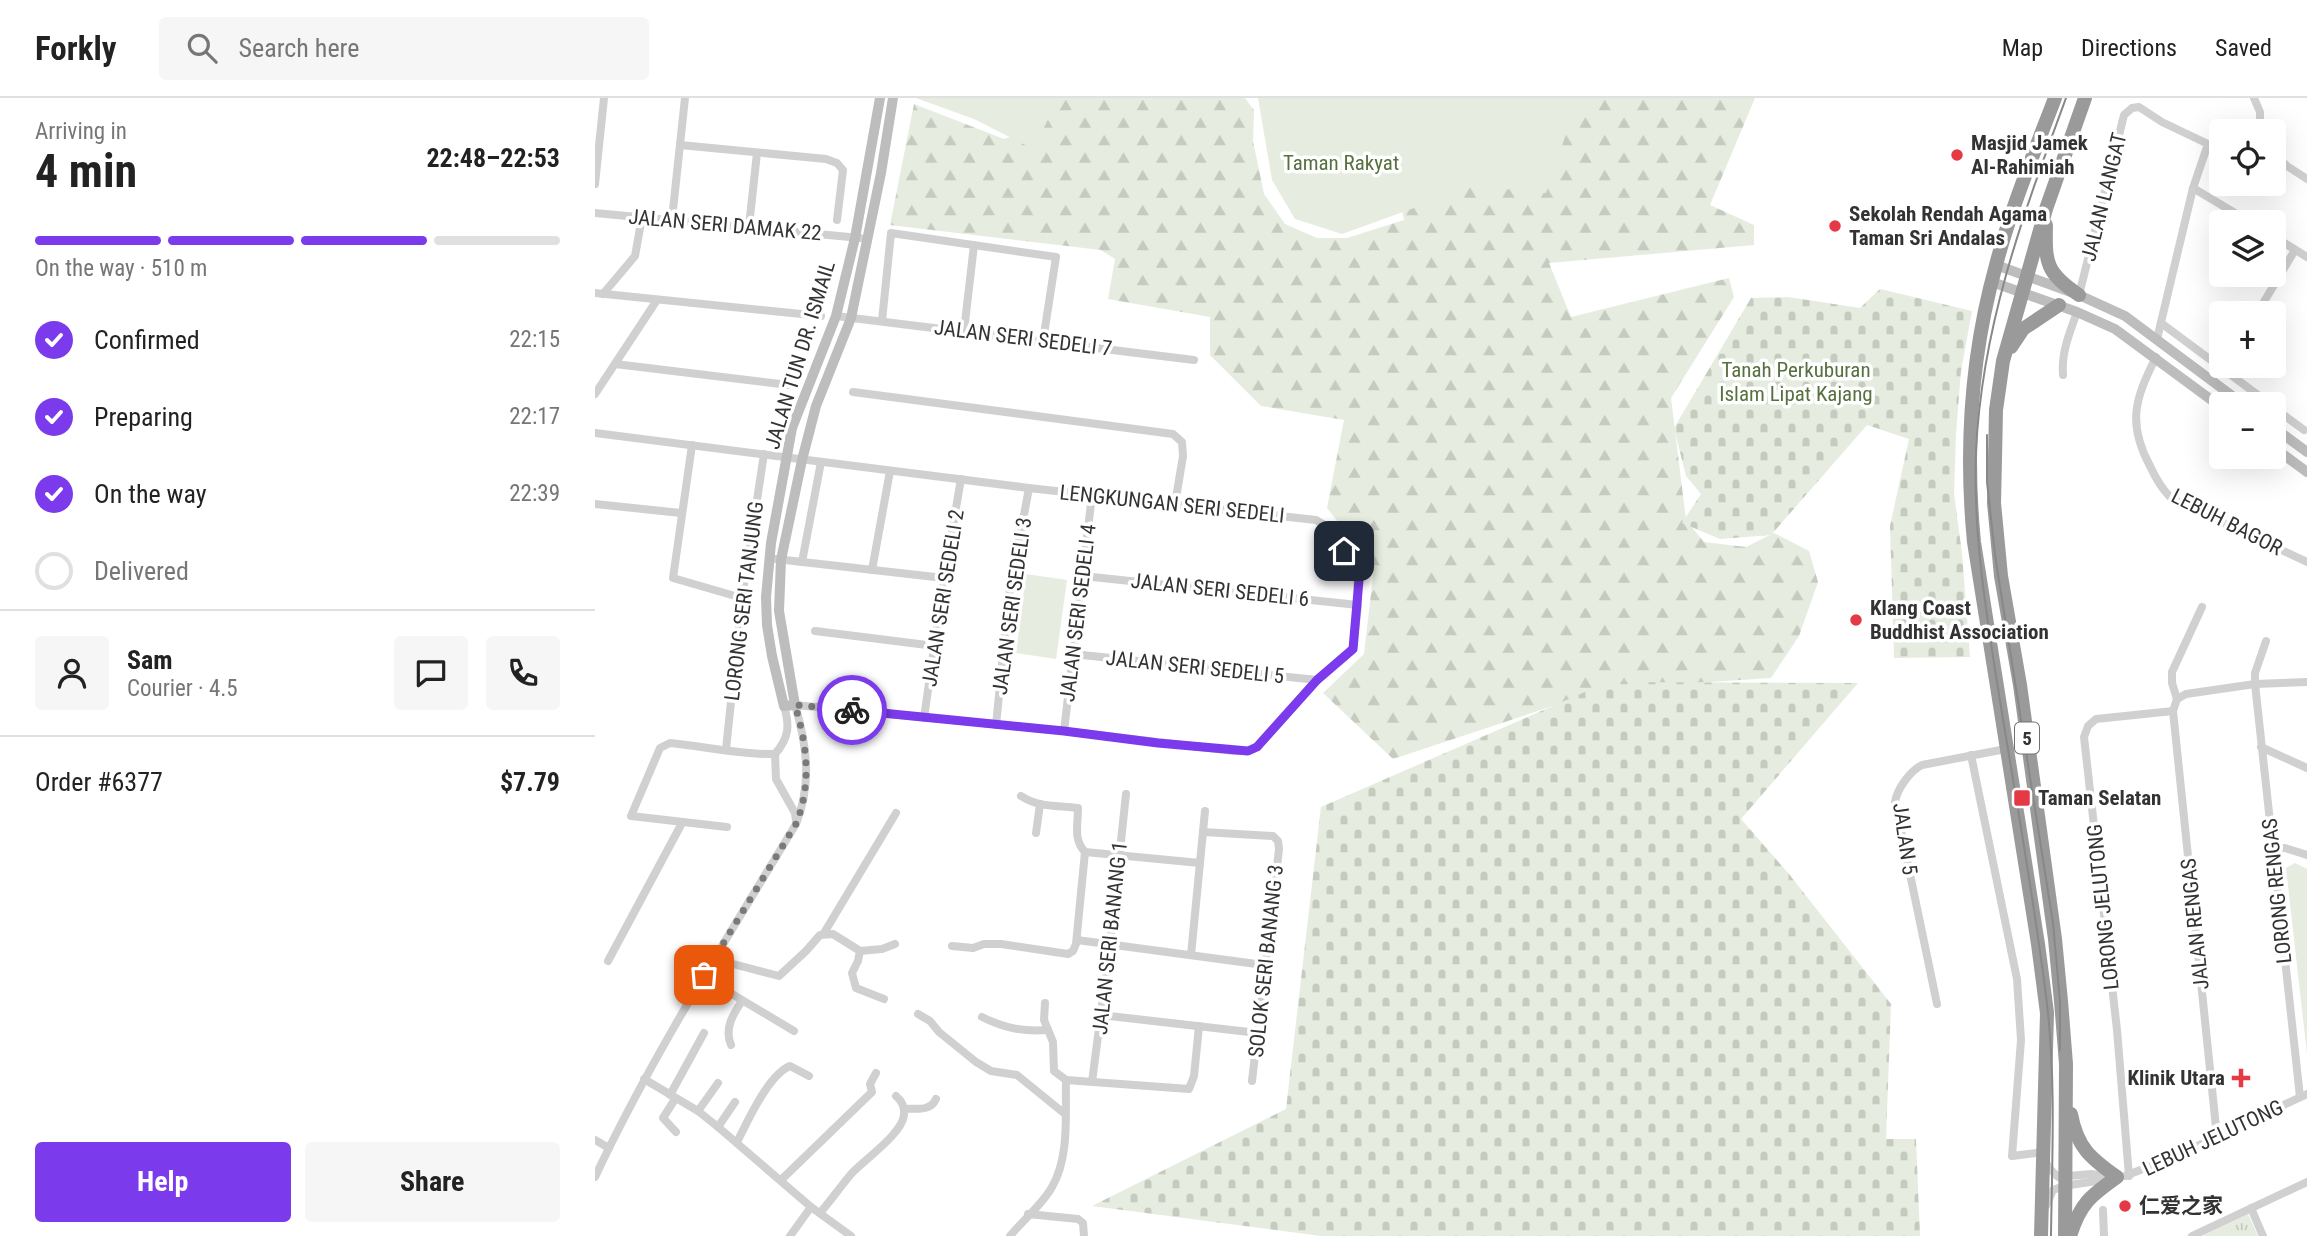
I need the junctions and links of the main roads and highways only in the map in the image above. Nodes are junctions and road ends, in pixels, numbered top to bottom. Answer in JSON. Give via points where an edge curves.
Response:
{"nodes":[{"id":1,"x":2055,"y":98,"type":"edge"},
{"id":2,"x":2085,"y":98,"type":"edge"},
{"id":3,"x":2046,"y":209,"type":"junction"},
{"id":4,"x":2079,"y":295,"type":"road end"},
{"id":5,"x":2059,"y":305,"type":"road end"},
{"id":6,"x":2003,"y":361,"type":"junction"},
{"id":7,"x":2066,"y":1065,"type":"junction"},
{"id":8,"x":2041,"y":1236,"type":"edge"},
{"id":9,"x":2068,"y":1236,"type":"edge"}],
"edges":[{"from":1,"to":8,"type":"highway","number":"5","via":[[1996,265],[1979,345],[1969,436],[1970,503],[1983,605],[2047,1013]]},
{"from":2,"to":3,"type":"highway","number":"5"},
{"from":3,"to":4,"type":"highway","via":[[2046,261]]},
{"from":3,"to":6,"type":"highway","number":"5"},
{"from":5,"to":6,"type":"highway","via":[[2023,328]]},
{"from":6,"to":7,"type":"highway","number":"5","via":[[1996,410],[1997,542],[2055,939]]},
{"from":7,"to":9,"type":"highway","number":"5"},
{"from":7,"to":9,"type":"highway","via":[[2074,1133],[2091,1156],[2123,1177],[2091,1196]]}]}
